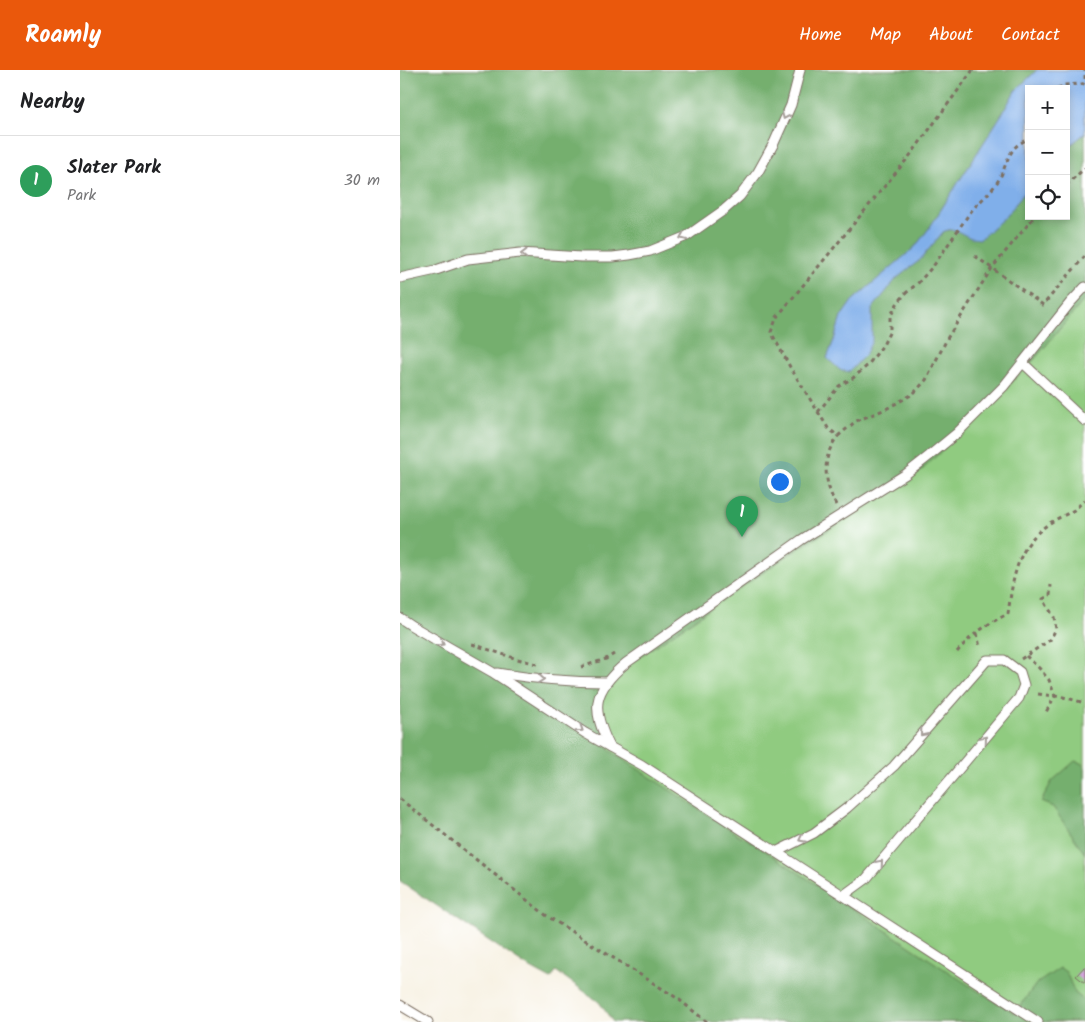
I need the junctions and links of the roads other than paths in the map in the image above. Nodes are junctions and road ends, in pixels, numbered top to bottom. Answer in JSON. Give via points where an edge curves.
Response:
{"nodes":[{"id":1,"x":800,"y":70,"type":"edge"},
{"id":2,"x":400,"y":278,"type":"edge"},
{"id":3,"x":1085,"y":287,"type":"edge"},
{"id":4,"x":1022,"y":363,"type":"junction"},
{"id":5,"x":1085,"y":421,"type":"edge"},
{"id":6,"x":400,"y":618,"type":"edge"},
{"id":7,"x":492,"y":672,"type":"junction"},
{"id":8,"x":606,"y":682,"type":"junction"},
{"id":9,"x":610,"y":747,"type":"junction"},
{"id":10,"x":776,"y":852,"type":"junction"},
{"id":11,"x":844,"y":895,"type":"junction"},
{"id":12,"x":400,"y":1005,"type":"edge"},
{"id":13,"x":428,"y":1022,"type":"edge"},
{"id":14,"x":1038,"y":1022,"type":"edge"}],
"edges":[{"from":1,"to":2,"type":"lane","one_way":true,"via":[[790,105],[758,172],[740,196],[687,236],[629,255],[581,257],[520,253],[468,259]]},
{"from":3,"to":4,"type":"lane"},
{"from":4,"to":5,"type":"lane"},
{"from":4,"to":8,"type":"lane","via":[[957,433],[906,474],[801,540],[626,663]]},
{"from":6,"to":7,"type":"lane","one_way":true},
{"from":7,"to":8,"type":"lane","one_way":true,"via":[[536,679]]},
{"from":7,"to":9,"type":"lane","one_way":true},
{"from":8,"to":9,"type":"lane","via":[[600,693],[597,712]]},
{"from":9,"to":10,"type":"lane"},
{"from":10,"to":11,"type":"lane"},
{"from":11,"to":10,"type":"lane","one_way":true,"via":[[866,879],[1019,698],[1024,685],[1020,672],[1004,660],[987,660],[894,766],[846,808],[814,834]]},
{"from":11,"to":14,"type":"lane"},
{"from":12,"to":13,"type":"lane"}]}
